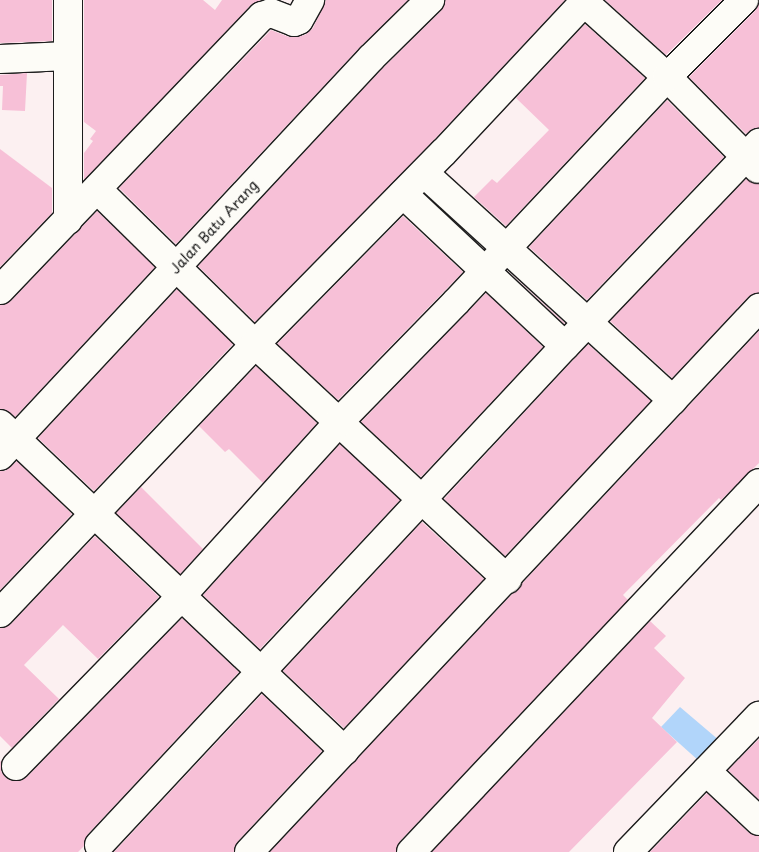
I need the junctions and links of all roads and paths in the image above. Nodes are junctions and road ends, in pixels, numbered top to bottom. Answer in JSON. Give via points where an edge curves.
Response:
{"nodes":[{"id":1,"x":68,"y":0,"type":"edge"},
{"id":2,"x":310,"y":0,"type":"edge"},
{"id":3,"x":430,"y":0,"type":"edge"},
{"id":4,"x":744,"y":0,"type":"edge"},
{"id":5,"x":585,"y":1,"type":"edge"},
{"id":6,"x":68,"y":56,"type":"junction"},
{"id":7,"x":0,"y":59,"type":"edge"},
{"id":8,"x":668,"y":77,"type":"junction"},
{"id":9,"x":755,"y":157,"type":"edge"},
{"id":10,"x":424,"y":172,"type":"junction"},
{"id":11,"x":97,"y":189,"type":"junction"},
{"id":12,"x":404,"y":194,"type":"junction"},
{"id":13,"x":68,"y":220,"type":"junction"},
{"id":14,"x":507,"y":248,"type":"junction"},
{"id":15,"x":177,"y":267,"type":"junction"},
{"id":16,"x":486,"y":270,"type":"junction"},
{"id":17,"x":0,"y":290,"type":"edge"},
{"id":18,"x":759,"y":308,"type":"edge"},
{"id":19,"x":588,"y":321,"type":"junction"},
{"id":20,"x":255,"y":344,"type":"junction"},
{"id":21,"x":565,"y":346,"type":"junction"},
{"id":22,"x":673,"y":400,"type":"junction"},
{"id":23,"x":338,"y":422,"type":"junction"},
{"id":24,"x":5,"y":440,"type":"edge"},
{"id":25,"x":759,"y":483,"type":"edge"},
{"id":26,"x":421,"y":499,"type":"junction"},
{"id":27,"x":94,"y":513,"type":"junction"},
{"id":28,"x":507,"y":579,"type":"junction"},
{"id":29,"x":181,"y":595,"type":"junction"},
{"id":30,"x":0,"y":613,"type":"edge"},
{"id":31,"x":261,"y":671,"type":"junction"},
{"id":32,"x":759,"y":716,"type":"edge"},
{"id":33,"x":345,"y":750,"type":"junction"},
{"id":34,"x":16,"y":766,"type":"dead end"},
{"id":35,"x":706,"y":771,"type":"junction"},
{"id":36,"x":759,"y":821,"type":"edge"},
{"id":37,"x":99,"y":845,"type":"dead end"},
{"id":38,"x":250,"y":852,"type":"edge"},
{"id":39,"x":411,"y":852,"type":"edge"},
{"id":40,"x":628,"y":852,"type":"edge"}],
"edges":[{"from":1,"to":6,"type":"street"},
{"from":2,"to":11,"type":"street","via":[[294,22],[272,13],[262,16]]},
{"from":3,"to":15,"type":"street","name":"Jalan Batu Arang","via":[[371,58]]},
{"from":4,"to":8,"type":"street"},
{"from":5,"to":8,"type":"street"},
{"from":5,"to":10,"type":"street"},
{"from":6,"to":7,"type":"street"},
{"from":6,"to":13,"type":"street"},
{"from":8,"to":9,"type":"street"},
{"from":8,"to":14,"type":"street"},
{"from":9,"to":19,"type":"street"},
{"from":10,"to":12,"type":"street"},
{"from":10,"to":14,"type":"street"},
{"from":11,"to":13,"type":"street"},
{"from":11,"to":15,"type":"street"},
{"from":12,"to":16,"type":"street"},
{"from":12,"to":20,"type":"street"},
{"from":13,"to":17,"type":"street"},
{"from":14,"to":16,"type":"street"},
{"from":14,"to":19,"type":"street"},
{"from":15,"to":20,"type":"street"},
{"from":15,"to":24,"type":"street","name":"Jalan Batu Arang"},
{"from":16,"to":21,"type":"street"},
{"from":16,"to":23,"type":"street"},
{"from":18,"to":22,"type":"street"},
{"from":19,"to":21,"type":"street"},
{"from":19,"to":22,"type":"street"},
{"from":20,"to":23,"type":"street"},
{"from":20,"to":27,"type":"street"},
{"from":21,"to":26,"type":"street"},
{"from":22,"to":28,"type":"street"},
{"from":23,"to":26,"type":"street"},
{"from":23,"to":29,"type":"street"},
{"from":24,"to":27,"type":"street"},
{"from":25,"to":39,"type":"street"},
{"from":26,"to":28,"type":"street"},
{"from":26,"to":31,"type":"street"},
{"from":27,"to":29,"type":"street"},
{"from":27,"to":30,"type":"street"},
{"from":28,"to":33,"type":"street"},
{"from":29,"to":31,"type":"street"},
{"from":29,"to":34,"type":"street"},
{"from":31,"to":33,"type":"street"},
{"from":31,"to":37,"type":"street"},
{"from":32,"to":35,"type":"street"},
{"from":33,"to":38,"type":"street"},
{"from":35,"to":36,"type":"street"},
{"from":35,"to":40,"type":"street"}]}
